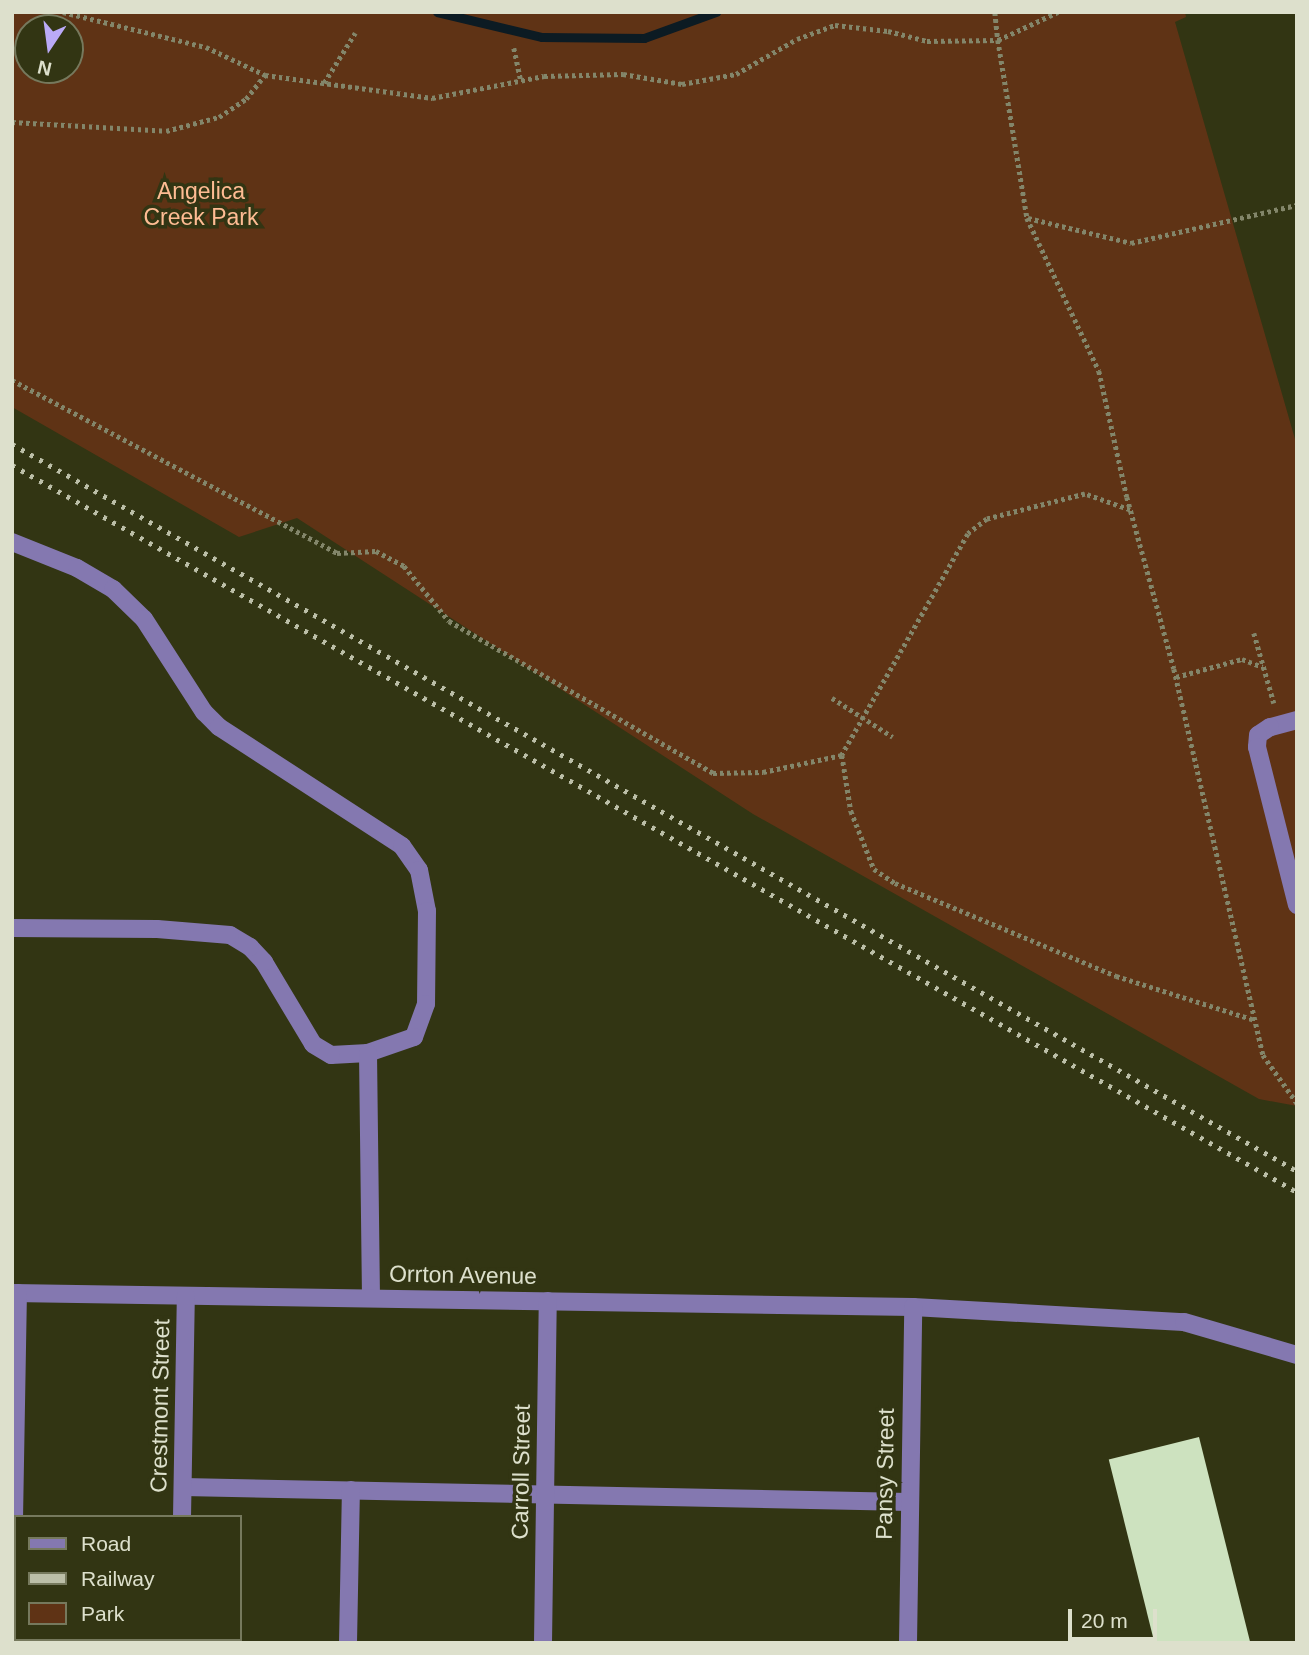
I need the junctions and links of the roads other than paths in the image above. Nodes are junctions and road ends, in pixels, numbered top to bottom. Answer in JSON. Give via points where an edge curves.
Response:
{"nodes":[{"id":1,"x":12,"y":542,"type":"edge"},
{"id":2,"x":1288,"y":722,"type":"edge"},
{"id":3,"x":1297,"y":905,"type":"edge"},
{"id":4,"x":12,"y":928,"type":"edge"},
{"id":5,"x":368,"y":1053,"type":"junction"},
{"id":6,"x":15,"y":1293,"type":"edge"},
{"id":7,"x":186,"y":1296,"type":"junction"},
{"id":8,"x":371,"y":1298,"type":"junction"},
{"id":9,"x":548,"y":1301,"type":"junction"},
{"id":10,"x":913,"y":1307,"type":"junction"},
{"id":11,"x":1297,"y":1355,"type":"edge"},
{"id":12,"x":183,"y":1487,"type":"junction"},
{"id":13,"x":351,"y":1490,"type":"junction"},
{"id":14,"x":545,"y":1494,"type":"junction"},
{"id":15,"x":909,"y":1502,"type":"junction"},
{"id":16,"x":183,"y":1515,"type":"edge"},
{"id":17,"x":12,"y":1634,"type":"edge"},
{"id":18,"x":348,"y":1643,"type":"edge"},
{"id":19,"x":543,"y":1643,"type":"edge"},
{"id":20,"x":908,"y":1643,"type":"edge"}],
"edges":[{"from":1,"to":5,"type":"street","via":[[77,568],[113,589],[144,619],[204,712],[219,727],[401,846],[419,870],[427,911],[426,1004],[414,1037]]},
{"from":2,"to":3,"type":"street","via":[[1258,736],[1257,759]]},
{"from":4,"to":5,"type":"street","via":[[157,929],[230,935],[264,962],[313,1044],[331,1055]]},
{"from":5,"to":8,"type":"street"},
{"from":6,"to":7,"type":"street","name":"Orrton Avenue"},
{"from":6,"to":17,"type":"street"},
{"from":7,"to":8,"type":"street","name":"Orrton Avenue"},
{"from":7,"to":12,"type":"street","name":"Crestmont Street"},
{"from":8,"to":9,"type":"street","name":"Orrton Avenue"},
{"from":9,"to":10,"type":"street","name":"Orrton Avenue"},
{"from":9,"to":14,"type":"street","name":"Carroll Street"},
{"from":10,"to":11,"type":"street","name":"Orrton Avenue","via":[[1184,1321]]},
{"from":10,"to":15,"type":"street","name":"Pansy Street"},
{"from":12,"to":13,"type":"street"},
{"from":12,"to":16,"type":"street","name":"Crestmont Street"},
{"from":13,"to":14,"type":"street"},
{"from":13,"to":18,"type":"street"},
{"from":14,"to":15,"type":"street"},
{"from":14,"to":19,"type":"street","name":"Carroll Street"},
{"from":15,"to":20,"type":"street","name":"Pansy Street"}]}
